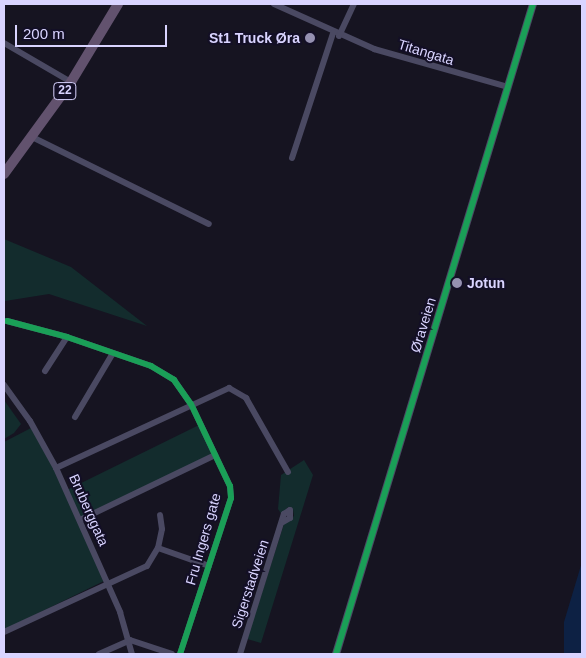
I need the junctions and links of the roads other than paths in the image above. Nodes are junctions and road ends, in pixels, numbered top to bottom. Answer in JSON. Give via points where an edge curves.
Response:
{"nodes":[{"id":1,"x":118,"y":4,"type":"edge"},
{"id":2,"x":274,"y":4,"type":"edge"},
{"id":3,"x":354,"y":4,"type":"edge"},
{"id":4,"x":533,"y":4,"type":"edge"},
{"id":5,"x":336,"y":34,"type":"junction"},
{"id":6,"x":4,"y":43,"type":"edge"},
{"id":7,"x":71,"y":82,"type":"junction"},
{"id":8,"x":508,"y":87,"type":"junction"},
{"id":9,"x":32,"y":137,"type":"junction"},
{"id":10,"x":292,"y":158,"type":"dead end"},
{"id":11,"x":4,"y":174,"type":"edge"},
{"id":12,"x":209,"y":224,"type":"dead end"},
{"id":13,"x":7,"y":320,"type":"dead end"},
{"id":14,"x":67,"y":337,"type":"junction"},
{"id":15,"x":113,"y":353,"type":"junction"},
{"id":16,"x":45,"y":371,"type":"dead end"},
{"id":17,"x":4,"y":384,"type":"edge"},
{"id":18,"x":191,"y":404,"type":"junction"},
{"id":19,"x":75,"y":417,"type":"dead end"},
{"id":20,"x":215,"y":455,"type":"junction"},
{"id":21,"x":56,"y":468,"type":"junction"},
{"id":22,"x":288,"y":472,"type":"dead end"},
{"id":23,"x":160,"y":515,"type":"dead end"},
{"id":24,"x":80,"y":520,"type":"junction"},
{"id":25,"x":283,"y":522,"type":"dead end"},
{"id":26,"x":158,"y":548,"type":"junction"},
{"id":27,"x":209,"y":566,"type":"junction"},
{"id":28,"x":108,"y":584,"type":"junction"},
{"id":29,"x":4,"y":632,"type":"edge"},
{"id":30,"x":130,"y":640,"type":"junction"},
{"id":31,"x":99,"y":654,"type":"edge"},
{"id":32,"x":132,"y":654,"type":"edge"},
{"id":33,"x":172,"y":654,"type":"edge"},
{"id":34,"x":180,"y":654,"type":"edge"},
{"id":35,"x":240,"y":654,"type":"edge"},
{"id":36,"x":336,"y":654,"type":"edge"}],
"edges":[{"from":1,"to":7,"type":"highway","number":"22"},
{"from":2,"to":5,"type":"street","name":"Titangata"},
{"from":3,"to":5,"type":"street"},
{"from":4,"to":8,"type":"street","name":"Øraveien"},
{"from":5,"to":8,"type":"street","name":"Titangata","via":[[401,58]]},
{"from":5,"to":10,"type":"street"},
{"from":6,"to":7,"type":"street"},
{"from":7,"to":9,"type":"highway","number":"22"},
{"from":8,"to":36,"type":"street","name":"Øraveien"},
{"from":9,"to":11,"type":"highway","number":"22"},
{"from":9,"to":12,"type":"street"},
{"from":13,"to":14,"type":"street","name":"Fru Ingers gate"},
{"from":14,"to":15,"type":"street","name":"Fru Ingers gate"},
{"from":14,"to":16,"type":"street"},
{"from":15,"to":18,"type":"street","name":"Fru Ingers gate","via":[[164,372]]},
{"from":15,"to":19,"type":"street"},
{"from":17,"to":21,"type":"street","name":"Bruberggata","via":[[30,421]]},
{"from":18,"to":20,"type":"street","name":"Fru Ingers gate"},
{"from":18,"to":21,"type":"street"},
{"from":18,"to":22,"type":"street","via":[[229,388],[238,390],[246,398]]},
{"from":20,"to":24,"type":"street"},
{"from":20,"to":27,"type":"street","name":"Fru Ingers gate","via":[[230,486],[231,498]]},
{"from":21,"to":24,"type":"street","name":"Bruberggata"},
{"from":23,"to":26,"type":"street","via":[[162,529]]},
{"from":24,"to":28,"type":"street","name":"Bruberggata"},
{"from":25,"to":35,"type":"street","name":"Sigerstadveien"},
{"from":26,"to":27,"type":"street"},
{"from":26,"to":28,"type":"street","via":[[147,566]]},
{"from":27,"to":34,"type":"street","name":"Fru Ingers gate"},
{"from":28,"to":29,"type":"street"},
{"from":28,"to":30,"type":"street","name":"Bruberggata"},
{"from":30,"to":31,"type":"street"},
{"from":30,"to":32,"type":"street","name":"Bruberggata"},
{"from":30,"to":33,"type":"street"}]}
